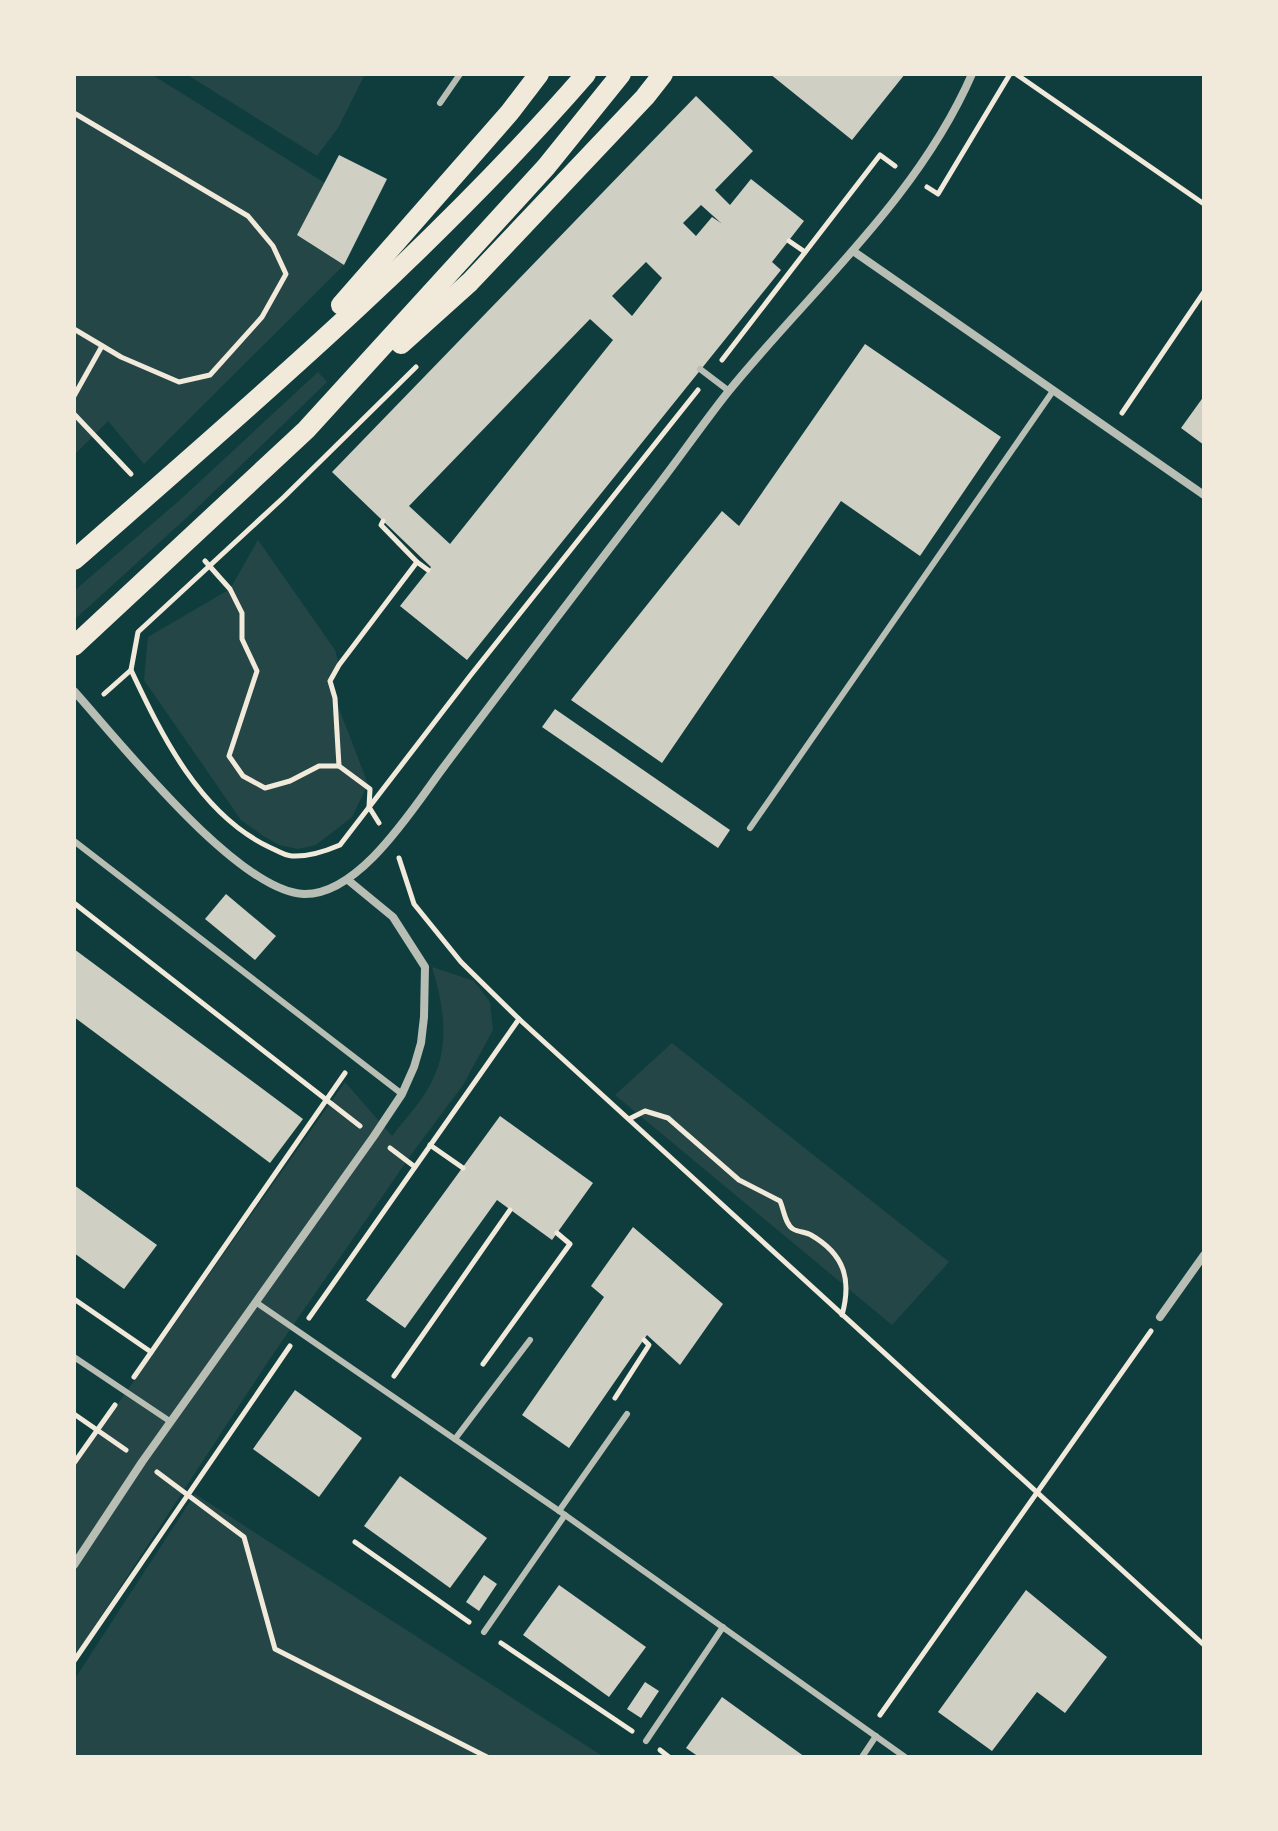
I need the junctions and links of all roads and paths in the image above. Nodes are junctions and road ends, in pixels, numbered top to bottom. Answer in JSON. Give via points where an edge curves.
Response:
{"nodes":[{"id":1,"x":460,"y":74,"type":"edge"},
{"id":2,"x":539,"y":74,"type":"edge"},
{"id":3,"x":586,"y":74,"type":"edge"},
{"id":4,"x":621,"y":74,"type":"edge"},
{"id":5,"x":663,"y":74,"type":"edge"},
{"id":6,"x":972,"y":74,"type":"edge"},
{"id":7,"x":1016,"y":74,"type":"edge"},
{"id":8,"x":440,"y":103,"type":"dead end"},
{"id":9,"x":74,"y":113,"type":"edge"},
{"id":10,"x":1204,"y":204,"type":"edge"},
{"id":11,"x":789,"y":241,"type":"dead end"},
{"id":12,"x":853,"y":251,"type":"junction"},
{"id":13,"x":805,"y":252,"type":"dead end"},
{"id":14,"x":1204,"y":292,"type":"edge"},
{"id":15,"x":74,"y":329,"type":"edge"},
{"id":16,"x":102,"y":346,"type":"junction"},
{"id":17,"x":418,"y":366,"type":"dead end"},
{"id":18,"x":700,"y":369,"type":"dead end"},
{"id":19,"x":267,"y":390,"type":"junction"},
{"id":20,"x":729,"y":391,"type":"junction"},
{"id":21,"x":1053,"y":391,"type":"junction"},
{"id":22,"x":74,"y":396,"type":"edge"},
{"id":23,"x":74,"y":414,"type":"edge"},
{"id":24,"x":306,"y":430,"type":"junction"},
{"id":25,"x":1110,"y":430,"type":"junction"},
{"id":26,"x":103,"y":443,"type":"dead end"},
{"id":27,"x":1204,"y":495,"type":"edge"},
{"id":28,"x":383,"y":521,"type":"dead end"},
{"id":29,"x":74,"y":560,"type":"edge"},
{"id":30,"x":417,"y":562,"type":"junction"},
{"id":31,"x":428,"y":570,"type":"dead end"},
{"id":32,"x":230,"y":589,"type":"dead end"},
{"id":33,"x":74,"y":646,"type":"edge"},
{"id":34,"x":131,"y":670,"type":"junction"},
{"id":35,"x":74,"y":691,"type":"edge"},
{"id":36,"x":89,"y":708,"type":"junction"},
{"id":37,"x":339,"y":766,"type":"junction"},
{"id":38,"x":369,"y":807,"type":"junction"},
{"id":39,"x":750,"y":828,"type":"dead end"},
{"id":40,"x":392,"y":836,"type":"junction"},
{"id":41,"x":74,"y":841,"type":"edge"},
{"id":42,"x":348,"y":880,"type":"junction"},
{"id":43,"x":74,"y":903,"type":"edge"},
{"id":44,"x":519,"y":1019,"type":"junction"},
{"id":45,"x":356,"y":1059,"type":"junction"},
{"id":46,"x":402,"y":1094,"type":"junction"},
{"id":47,"x":325,"y":1099,"type":"junction"},
{"id":48,"x":629,"y":1119,"type":"junction"},
{"id":49,"x":374,"y":1136,"type":"junction"},
{"id":50,"x":430,"y":1145,"type":"junction"},
{"id":51,"x":415,"y":1167,"type":"junction"},
{"id":52,"x":463,"y":1168,"type":"dead end"},
{"id":53,"x":510,"y":1210,"type":"dead end"},
{"id":54,"x":557,"y":1233,"type":"dead end"},
{"id":55,"x":1204,"y":1255,"type":"edge"},
{"id":56,"x":74,"y":1299,"type":"edge"},
{"id":57,"x":257,"y":1303,"type":"junction"},
{"id":58,"x":842,"y":1315,"type":"junction"},
{"id":59,"x":1160,"y":1317,"type":"joint"},
{"id":60,"x":300,"y":1333,"type":"junction"},
{"id":61,"x":530,"y":1340,"type":"dead end"},
{"id":62,"x":151,"y":1352,"type":"junction"},
{"id":63,"x":74,"y":1357,"type":"edge"},
{"id":64,"x":482,"y":1366,"type":"dead end"},
{"id":65,"x":124,"y":1390,"type":"junction"},
{"id":66,"x":384,"y":1390,"type":"junction"},
{"id":67,"x":74,"y":1414,"type":"edge"},
{"id":68,"x":627,"y":1414,"type":"dead end"},
{"id":69,"x":171,"y":1422,"type":"junction"},
{"id":70,"x":98,"y":1430,"type":"junction"},
{"id":71,"x":455,"y":1439,"type":"junction"},
{"id":72,"x":142,"y":1462,"type":"junction"},
{"id":73,"x":74,"y":1463,"type":"edge"},
{"id":74,"x":187,"y":1493,"type":"junction"},
{"id":75,"x":1038,"y":1494,"type":"junction"},
{"id":76,"x":562,"y":1513,"type":"junction"},
{"id":77,"x":355,"y":1542,"type":"dead end"},
{"id":78,"x":74,"y":1565,"type":"edge"},
{"id":79,"x":723,"y":1627,"type":"junction"},
{"id":80,"x":484,"y":1632,"type":"junction"},
{"id":81,"x":1204,"y":1645,"type":"edge"},
{"id":82,"x":74,"y":1661,"type":"edge"},
{"id":83,"x":869,"y":1731,"type":"junction"},
{"id":84,"x":876,"y":1736,"type":"junction"},
{"id":85,"x":646,"y":1741,"type":"junction"},
{"id":86,"x":487,"y":1757,"type":"edge"},
{"id":87,"x":669,"y":1757,"type":"edge"},
{"id":88,"x":862,"y":1757,"type":"edge"},
{"id":89,"x":905,"y":1757,"type":"edge"}],
"edges":[{"from":1,"to":8,"type":"lane"},
{"from":2,"to":19,"type":"main road"},
{"from":3,"to":19,"type":"main road","via":[[439,229]]},
{"from":4,"to":24,"type":"main road","via":[[536,179]]},
{"from":5,"to":24,"type":"main road","via":[[470,282]]},
{"from":6,"to":12,"type":"street","via":[[911,177]]},
{"from":7,"to":10,"type":"path"},
{"from":9,"to":16,"type":"path","via":[[248,216],[273,246],[286,274],[262,317],[210,375],[179,382]]},
{"from":11,"to":13,"type":"path"},
{"from":12,"to":20,"type":"street"},
{"from":12,"to":21,"type":"street"},
{"from":14,"to":25,"type":"path"},
{"from":15,"to":16,"type":"path"},
{"from":16,"to":22,"type":"path"},
{"from":17,"to":34,"type":"path","via":[[138,632]]},
{"from":18,"to":20,"type":"lane"},
{"from":19,"to":29,"type":"main road"},
{"from":20,"to":40,"type":"street"},
{"from":21,"to":25,"type":"street"},
{"from":21,"to":39,"type":"lane"},
{"from":23,"to":26,"type":"path"},
{"from":24,"to":33,"type":"main road"},
{"from":25,"to":27,"type":"street"},
{"from":28,"to":30,"type":"path","via":[[381,525]]},
{"from":30,"to":31,"type":"path"},
{"from":30,"to":37,"type":"path","via":[[330,681]]},
{"from":32,"to":37,"type":"path","via":[[242,613],[242,639],[257,671],[229,756],[243,776],[265,788],[319,766]]},
{"from":34,"to":36,"type":"path"},
{"from":34,"to":38,"type":"path","via":[[179,759],[244,835],[290,856],[325,851],[340,845]]},
{"from":35,"to":36,"type":"street"},
{"from":36,"to":42,"type":"street","via":[[205,836],[259,879],[285,892],[306,894]]},
{"from":37,"to":38,"type":"path","via":[[370,789]]},
{"from":38,"to":40,"type":"path"},
{"from":40,"to":42,"type":"street"},
{"from":40,"to":44,"type":"path","via":[[414,904],[461,962]]},
{"from":41,"to":45,"type":"lane"},
{"from":42,"to":46,"type":"street","via":[[393,917],[425,967],[421,1043]]},
{"from":43,"to":47,"type":"path"},
{"from":44,"to":48,"type":"path"},
{"from":44,"to":50,"type":"path"},
{"from":45,"to":46,"type":"lane"},
{"from":45,"to":47,"type":"path"},
{"from":46,"to":49,"type":"street"},
{"from":47,"to":49,"type":"path"},
{"from":47,"to":62,"type":"path"},
{"from":48,"to":58,"type":"path"},
{"from":48,"to":58,"type":"path","via":[[645,1111],[668,1118],[739,1180],[780,1201],[794,1230],[808,1233],[840,1259],[848,1296]]},
{"from":49,"to":51,"type":"path"},
{"from":49,"to":57,"type":"street"},
{"from":50,"to":51,"type":"path"},
{"from":50,"to":52,"type":"path"},
{"from":51,"to":60,"type":"path"},
{"from":53,"to":66,"type":"path"},
{"from":54,"to":64,"type":"path","via":[[570,1244]]},
{"from":55,"to":59,"type":"street"},
{"from":56,"to":62,"type":"path"},
{"from":57,"to":60,"type":"lane"},
{"from":57,"to":69,"type":"street"},
{"from":58,"to":75,"type":"path"},
{"from":59,"to":75,"type":"path"},
{"from":60,"to":66,"type":"lane"},
{"from":60,"to":74,"type":"path"},
{"from":61,"to":71,"type":"lane"},
{"from":62,"to":65,"type":"path"},
{"from":63,"to":65,"type":"lane"},
{"from":65,"to":69,"type":"lane"},
{"from":65,"to":70,"type":"path"},
{"from":66,"to":71,"type":"lane"},
{"from":67,"to":70,"type":"path"},
{"from":68,"to":76,"type":"lane"},
{"from":69,"to":72,"type":"street"},
{"from":70,"to":72,"type":"path"},
{"from":70,"to":73,"type":"path"},
{"from":71,"to":76,"type":"lane"},
{"from":72,"to":74,"type":"path"},
{"from":72,"to":78,"type":"street"},
{"from":74,"to":82,"type":"path"},
{"from":74,"to":86,"type":"path","via":[[244,1537],[275,1649]]},
{"from":75,"to":81,"type":"path"},
{"from":75,"to":83,"type":"path"},
{"from":76,"to":79,"type":"lane"},
{"from":76,"to":80,"type":"lane"},
{"from":77,"to":80,"type":"path"},
{"from":79,"to":83,"type":"lane"},
{"from":79,"to":85,"type":"lane"},
{"from":80,"to":85,"type":"path"},
{"from":83,"to":84,"type":"lane"},
{"from":84,"to":88,"type":"lane"},
{"from":84,"to":89,"type":"lane"},
{"from":85,"to":87,"type":"path"}]}
